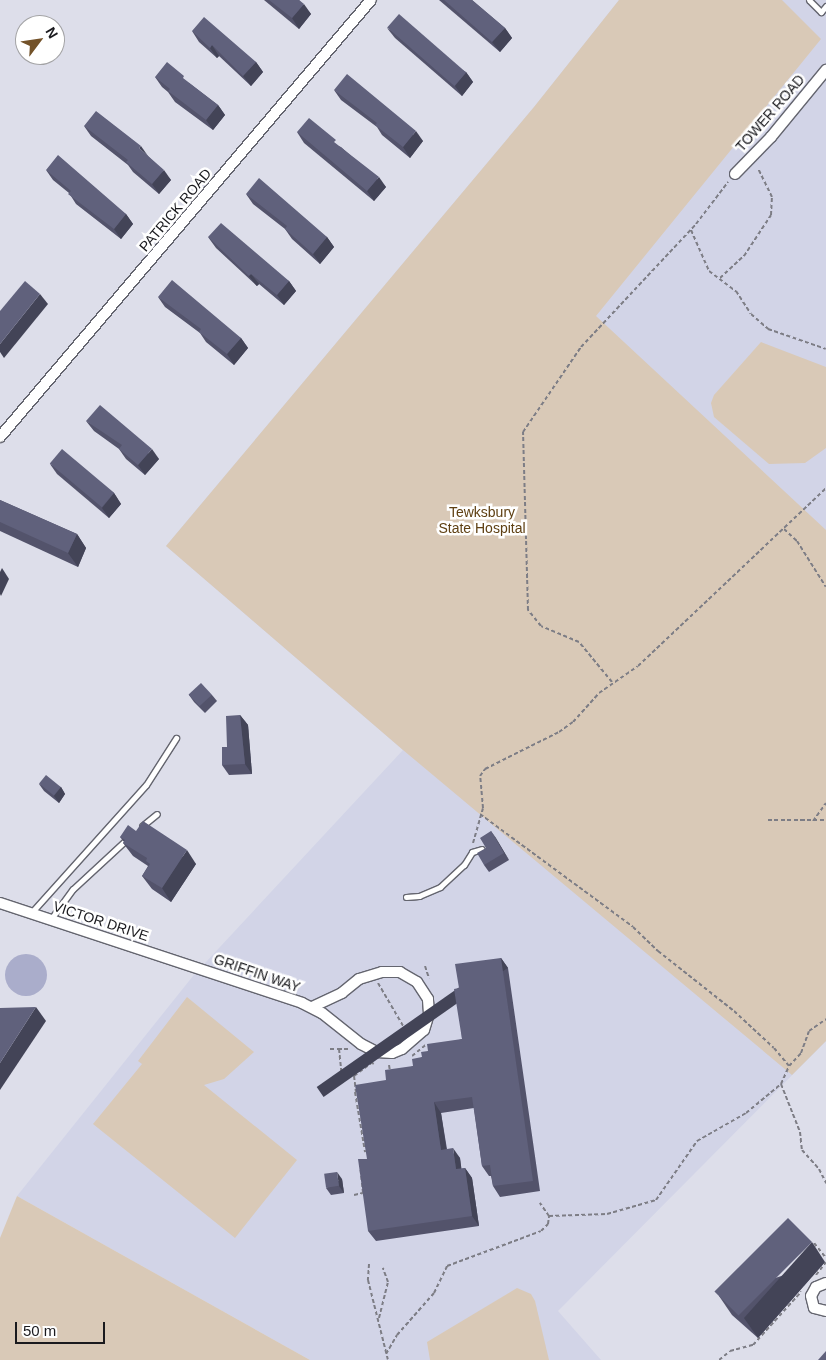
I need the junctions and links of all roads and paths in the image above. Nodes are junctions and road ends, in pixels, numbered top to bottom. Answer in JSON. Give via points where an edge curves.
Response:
{"nodes":[{"id":1,"x":371,"y":0,"type":"edge"},
{"id":2,"x":809,"y":0,"type":"edge"},
{"id":3,"x":826,"y":6,"type":"edge"},
{"id":4,"x":826,"y":70,"type":"edge"},
{"id":5,"x":753,"y":155,"type":"junction"},
{"id":6,"x":735,"y":174,"type":"joint"},
{"id":7,"x":691,"y":230,"type":"junction"},
{"id":8,"x":720,"y":278,"type":"junction"},
{"id":9,"x":826,"y":349,"type":"edge"},
{"id":10,"x":0,"y":437,"type":"edge"},
{"id":11,"x":826,"y":488,"type":"edge"},
{"id":12,"x":784,"y":528,"type":"junction"},
{"id":13,"x":826,"y":587,"type":"edge"},
{"id":14,"x":612,"y":682,"type":"junction"},
{"id":15,"x":176,"y":738,"type":"dead end"},
{"id":16,"x":826,"y":803,"type":"edge"},
{"id":17,"x":157,"y":814,"type":"dead end"},
{"id":18,"x":480,"y":814,"type":"junction"},
{"id":19,"x":768,"y":820,"type":"dead end"},
{"id":20,"x":826,"y":820,"type":"edge"},
{"id":21,"x":813,"y":821,"type":"junction"},
{"id":22,"x":138,"y":830,"type":"edge"},
{"id":23,"x":131,"y":835,"type":"edge"},
{"id":24,"x":482,"y":849,"type":"edge"},
{"id":25,"x":472,"y":852,"type":"junction"},
{"id":26,"x":406,"y":897,"type":"dead end"},
{"id":27,"x":0,"y":903,"type":"edge"},
{"id":28,"x":31,"y":913,"type":"junction"},
{"id":29,"x":51,"y":919,"type":"junction"},
{"id":30,"x":193,"y":966,"type":"joint"},
{"id":31,"x":374,"y":974,"type":"junction"},
{"id":32,"x":312,"y":1008,"type":"junction"},
{"id":33,"x":826,"y":1020,"type":"edge"},
{"id":34,"x":412,"y":1041,"type":"junction"},
{"id":35,"x":330,"y":1048,"type":"dead end"},
{"id":36,"x":339,"y":1049,"type":"dead end"},
{"id":37,"x":419,"y":1053,"type":"edge"},
{"id":38,"x":389,"y":1065,"type":"dead end"},
{"id":39,"x":789,"y":1066,"type":"junction"},
{"id":40,"x":354,"y":1076,"type":"dead end"},
{"id":41,"x":391,"y":1080,"type":"edge"},
{"id":42,"x":781,"y":1084,"type":"junction"},
{"id":43,"x":364,"y":1091,"type":"edge"},
{"id":44,"x":355,"y":1092,"type":"junction"},
{"id":45,"x":366,"y":1155,"type":"edge"},
{"id":46,"x":367,"y":1164,"type":"edge"},
{"id":47,"x":826,"y":1183,"type":"edge"},
{"id":48,"x":354,"y":1194,"type":"dead end"},
{"id":49,"x":540,"y":1203,"type":"dead end"},
{"id":50,"x":549,"y":1216,"type":"junction"},
{"id":51,"x":814,"y":1243,"type":"edge"},
{"id":52,"x":826,"y":1258,"type":"edge"},
{"id":53,"x":369,"y":1264,"type":"dead end"},
{"id":54,"x":825,"y":1265,"type":"edge"},
{"id":55,"x":383,"y":1268,"type":"dead end"},
{"id":56,"x":811,"y":1281,"type":"dead end"},
{"id":57,"x":826,"y":1283,"type":"edge"},
{"id":58,"x":805,"y":1287,"type":"dead end"},
{"id":59,"x":826,"y":1311,"type":"edge"},
{"id":60,"x":378,"y":1320,"type":"junction"},
{"id":61,"x":386,"y":1354,"type":"junction"},
{"id":62,"x":388,"y":1360,"type":"edge"},
{"id":63,"x":719,"y":1360,"type":"edge"}],
"edges":[{"from":1,"to":10,"type":"street","name":"PATRICK ROAD"},
{"from":2,"to":3,"type":"lane","via":[[821,12]]},
{"from":4,"to":5,"type":"street","name":"TOWER ROAD"},
{"from":5,"to":6,"type":"street","name":"TOWER ROAD"},
{"from":5,"to":8,"type":"path","via":[[772,197],[771,215],[744,256]]},
{"from":6,"to":7,"type":"path"},
{"from":7,"to":8,"type":"path","via":[[704,262]]},
{"from":7,"to":14,"type":"path","via":[[581,347],[523,432],[528,610],[541,626],[579,642]]},
{"from":8,"to":9,"type":"path","via":[[768,330]]},
{"from":11,"to":12,"type":"path"},
{"from":12,"to":13,"type":"path","via":[[797,541]]},
{"from":12,"to":14,"type":"path","via":[[638,666]]},
{"from":14,"to":18,"type":"path","via":[[560,732],[485,769],[480,776]]},
{"from":15,"to":28,"type":"lane","via":[[146,785]]},
{"from":16,"to":21,"type":"path"},
{"from":17,"to":22,"type":"lane"},
{"from":18,"to":25,"type":"path"},
{"from":18,"to":39,"type":"path","via":[[633,927],[734,1011]]},
{"from":19,"to":21,"type":"path"},
{"from":20,"to":21,"type":"path"},
{"from":23,"to":29,"type":"lane","via":[[73,889]]},
{"from":24,"to":25,"type":"lane"},
{"from":25,"to":26,"type":"lane","via":[[464,865],[440,887],[419,896]]},
{"from":27,"to":28,"type":"street","name":"VICTOR DRIVE"},
{"from":28,"to":29,"type":"street","name":"VICTOR DRIVE"},
{"from":29,"to":30,"type":"street","name":"VICTOR DRIVE"},
{"from":30,"to":32,"type":"street","name":"GRIFFIN WAY"},
{"from":31,"to":32,"type":"street","name":"GRIFFIN WAY","via":[[359,979],[342,993]]},
{"from":31,"to":34,"type":"path"},
{"from":31,"to":34,"type":"street","name":"GRIFFIN WAY","via":[[400,972],[417,982],[428,999],[429,1014],[424,1030]]},
{"from":32,"to":34,"type":"street","name":"GRIFFIN WAY","via":[[377,1052],[392,1053]]},
{"from":33,"to":39,"type":"path","via":[[810,1031],[801,1053]]},
{"from":34,"to":37,"type":"path"},
{"from":35,"to":36,"type":"path"},
{"from":38,"to":41,"type":"path"},
{"from":39,"to":42,"type":"path"},
{"from":40,"to":44,"type":"path"},
{"from":42,"to":47,"type":"path","via":[[800,1132],[802,1150],[819,1169]]},
{"from":42,"to":50,"type":"path","via":[[746,1113],[697,1141],[672,1180],[651,1203],[607,1214]]},
{"from":43,"to":44,"type":"path"},
{"from":44,"to":45,"type":"path"},
{"from":46,"to":48,"type":"path","via":[[358,1166],[363,1193]]},
{"from":49,"to":50,"type":"path"},
{"from":50,"to":61,"type":"path","via":[[548,1224],[541,1231],[447,1266],[434,1293],[397,1335]]},
{"from":51,"to":52,"type":"path"},
{"from":53,"to":60,"type":"path","via":[[368,1280]]},
{"from":54,"to":56,"type":"path"},
{"from":55,"to":60,"type":"path","via":[[388,1282]]},
{"from":57,"to":59,"type":"street","via":[[816,1287],[811,1296],[814,1308]]},
{"from":58,"to":63,"type":"path","via":[[753,1345],[730,1351]]},
{"from":60,"to":61,"type":"path"},
{"from":61,"to":62,"type":"path"}]}
